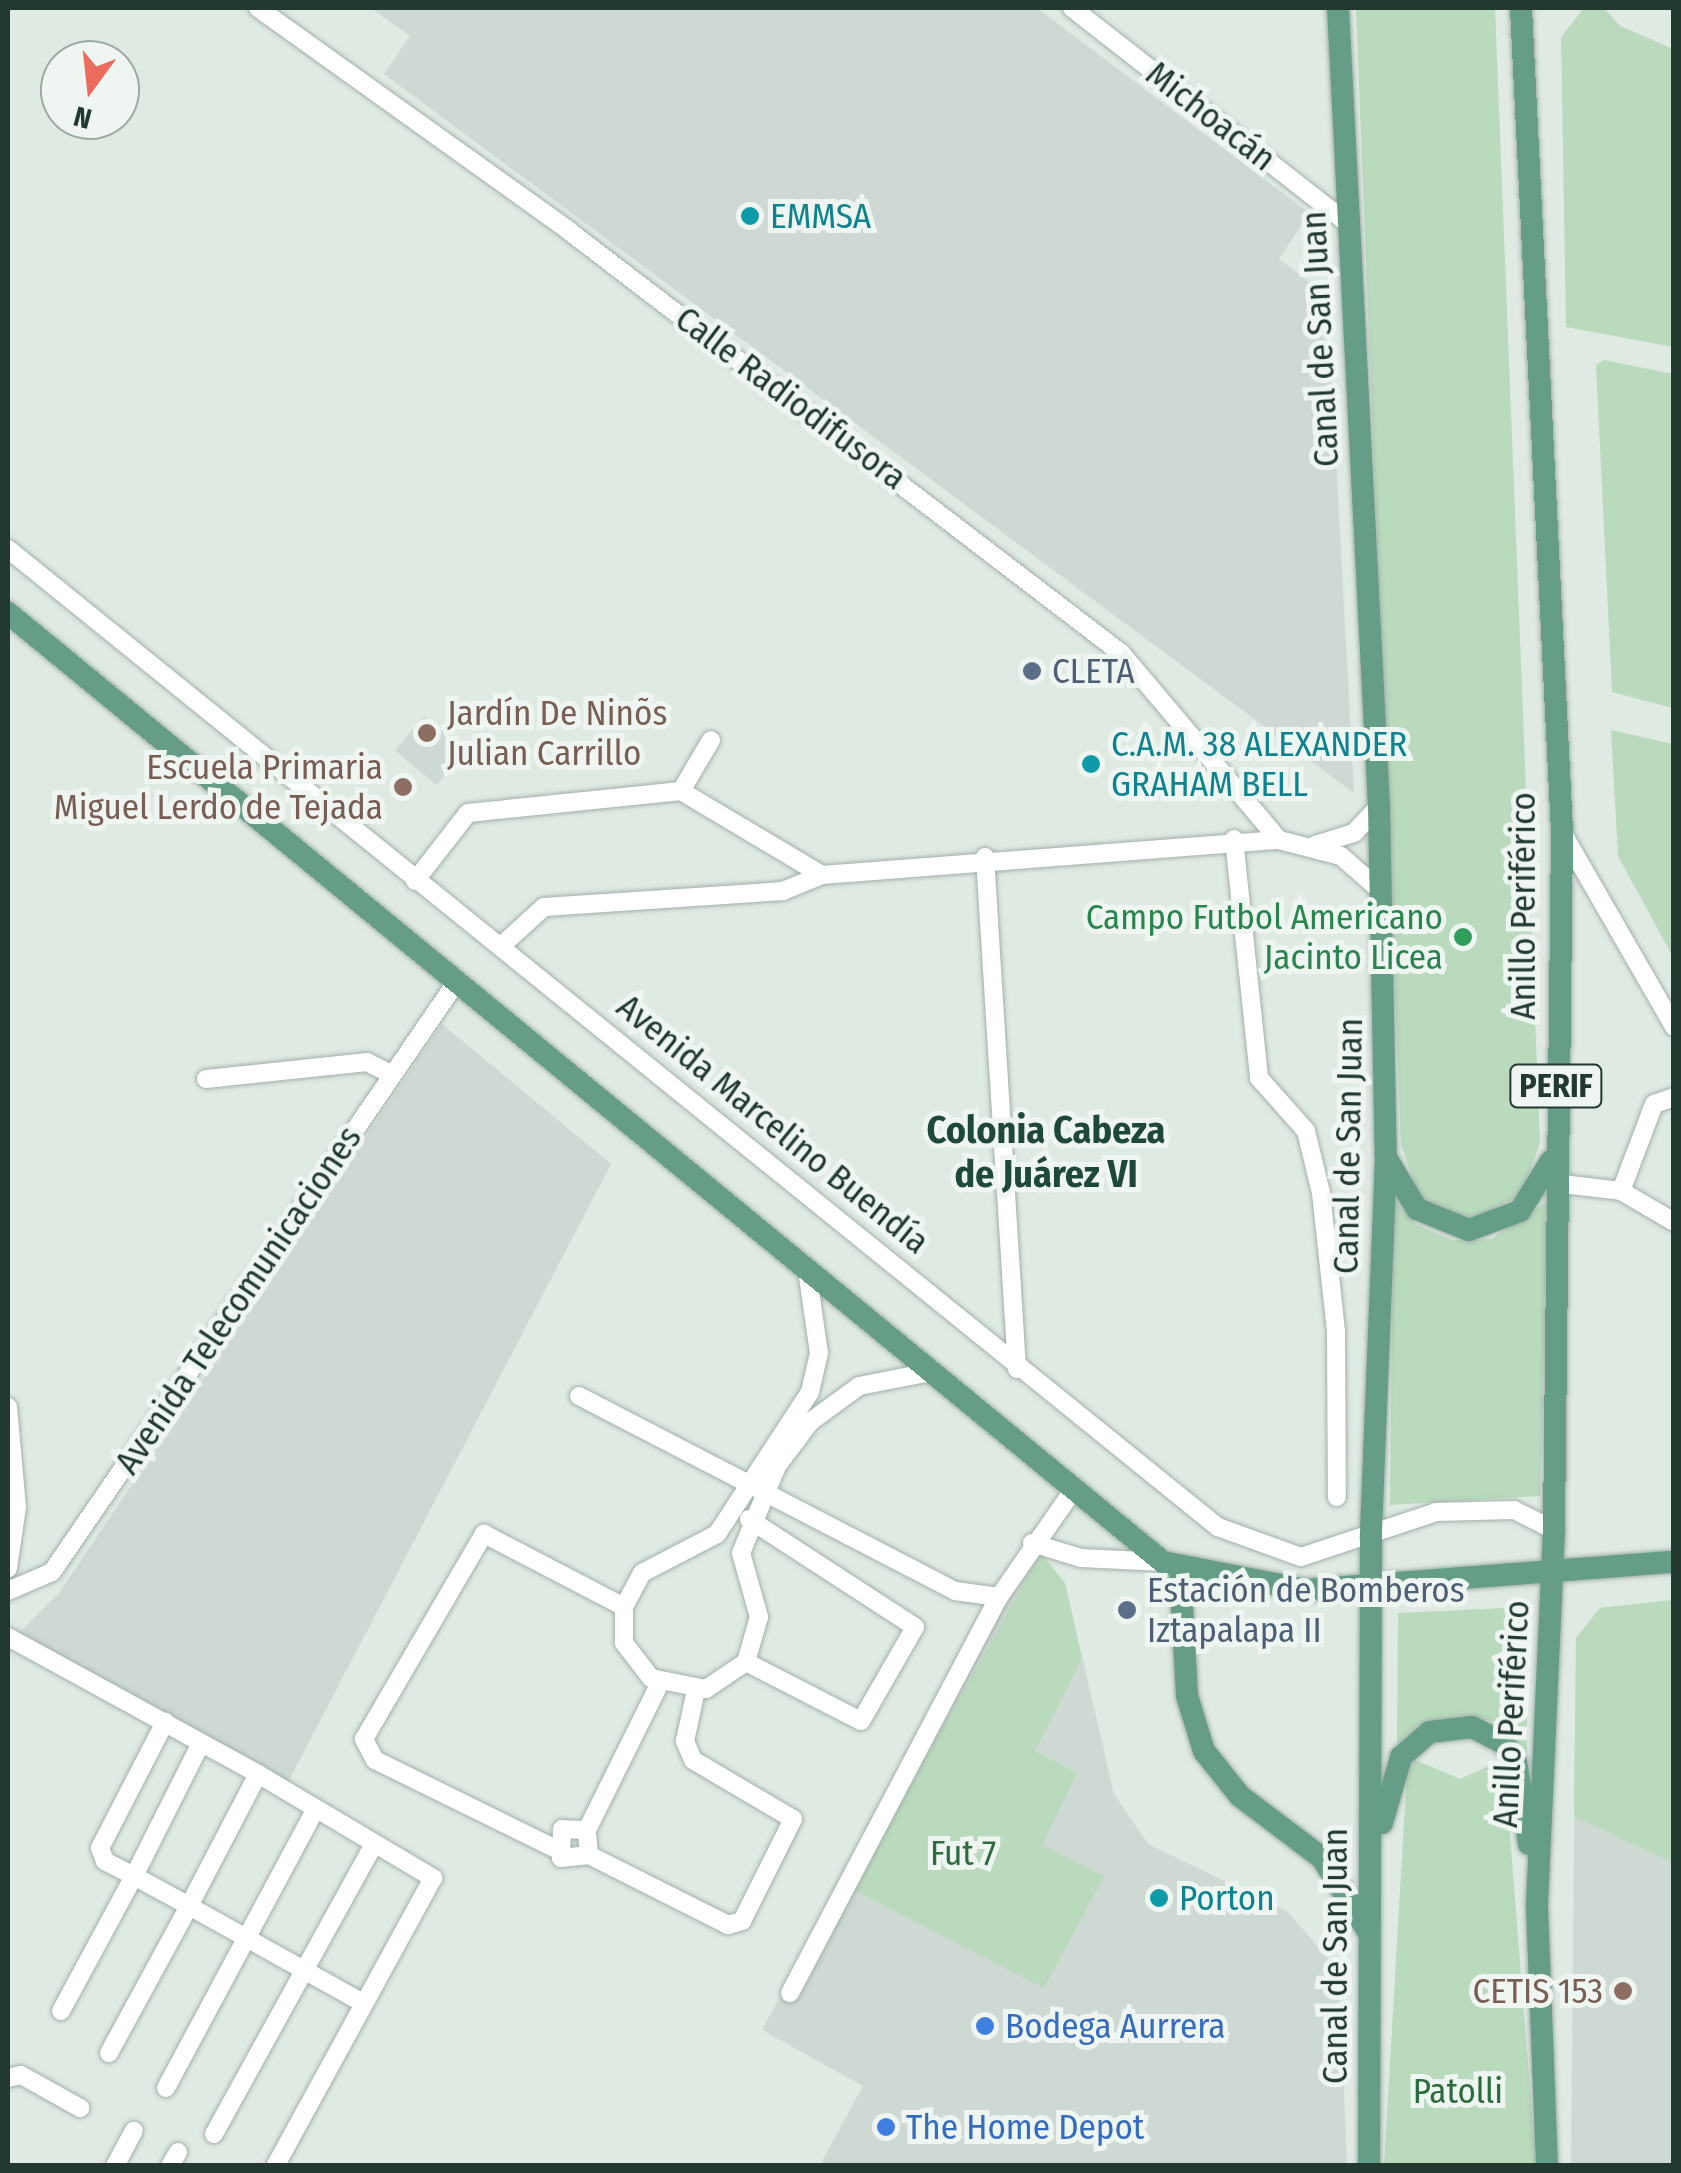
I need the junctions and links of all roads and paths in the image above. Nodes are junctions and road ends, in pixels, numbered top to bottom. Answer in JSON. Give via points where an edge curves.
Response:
{"nodes":[{"id":1,"x":258,"y":8,"type":"edge"},
{"id":2,"x":1072,"y":8,"type":"edge"},
{"id":3,"x":1338,"y":8,"type":"edge"},
{"id":4,"x":1521,"y":8,"type":"edge"},
{"id":5,"x":1350,"y":225,"type":"junction"},
{"id":6,"x":8,"y":548,"type":"edge"},
{"id":7,"x":8,"y":613,"type":"edge"},
{"id":8,"x":711,"y":740,"type":"dead end"},
{"id":9,"x":681,"y":791,"type":"junction"},
{"id":10,"x":1379,"y":806,"type":"junction"},
{"id":11,"x":1562,"y":832,"type":"junction"},
{"id":12,"x":1234,"y":839,"type":"junction"},
{"id":13,"x":1279,"y":840,"type":"junction"},
{"id":14,"x":1314,"y":846,"type":"junction"},
{"id":15,"x":985,"y":857,"type":"junction"},
{"id":16,"x":822,"y":875,"type":"junction"},
{"id":17,"x":415,"y":881,"type":"junction"},
{"id":18,"x":1382,"y":892,"type":"junction"},
{"id":19,"x":502,"y":946,"type":"junction"},
{"id":20,"x":452,"y":986,"type":"junction"},
{"id":21,"x":1674,"y":1027,"type":"edge"},
{"id":22,"x":392,"y":1075,"type":"junction"},
{"id":23,"x":206,"y":1078,"type":"dead end"},
{"id":24,"x":1674,"y":1097,"type":"edge"},
{"id":25,"x":1554,"y":1155,"type":"junction"},
{"id":26,"x":1386,"y":1158,"type":"junction"},
{"id":27,"x":1554,"y":1183,"type":"junction"},
{"id":28,"x":1621,"y":1191,"type":"junction"},
{"id":29,"x":1674,"y":1222,"type":"edge"},
{"id":30,"x":808,"y":1277,"type":"junction"},
{"id":31,"x":1018,"y":1369,"type":"junction"},
{"id":32,"x":925,"y":1373,"type":"junction"},
{"id":33,"x":579,"y":1396,"type":"dead end"},
{"id":34,"x":8,"y":1419,"type":"edge"},
{"id":35,"x":756,"y":1488,"type":"junction"},
{"id":36,"x":1070,"y":1495,"type":"junction"},
{"id":37,"x":1337,"y":1497,"type":"dead end"},
{"id":38,"x":749,"y":1518,"type":"junction"},
{"id":39,"x":1554,"y":1530,"type":"junction"},
{"id":40,"x":1370,"y":1539,"type":"junction"},
{"id":41,"x":1032,"y":1543,"type":"junction"},
{"id":42,"x":1674,"y":1562,"type":"edge"},
{"id":43,"x":1171,"y":1566,"type":"junction"},
{"id":44,"x":8,"y":1568,"type":"edge"},
{"id":45,"x":1552,"y":1573,"type":"junction"},
{"id":46,"x":1370,"y":1587,"type":"junction"},
{"id":47,"x":8,"y":1590,"type":"edge"},
{"id":48,"x":999,"y":1598,"type":"junction"},
{"id":49,"x":624,"y":1607,"type":"junction"},
{"id":50,"x":8,"y":1637,"type":"edge"},
{"id":51,"x":746,"y":1662,"type":"junction"},
{"id":52,"x":660,"y":1684,"type":"junction"},
{"id":53,"x":696,"y":1690,"type":"junction"},
{"id":54,"x":165,"y":1722,"type":"junction"},
{"id":55,"x":201,"y":1744,"type":"junction"},
{"id":56,"x":258,"y":1774,"type":"junction"},
{"id":57,"x":314,"y":1810,"type":"junction"},
{"id":58,"x":592,"y":1839,"type":"junction"},
{"id":59,"x":556,"y":1843,"type":"junction"},
{"id":60,"x":374,"y":1844,"type":"junction"},
{"id":61,"x":134,"y":1876,"type":"junction"},
{"id":62,"x":189,"y":1906,"type":"junction"},
{"id":63,"x":1369,"y":1907,"type":"junction"},
{"id":64,"x":1537,"y":1907,"type":"junction"},
{"id":65,"x":1369,"y":1932,"type":"junction"},
{"id":66,"x":246,"y":1938,"type":"junction"},
{"id":67,"x":304,"y":1969,"type":"junction"},
{"id":68,"x":790,"y":1993,"type":"dead end"},
{"id":69,"x":364,"y":2003,"type":"junction"},
{"id":70,"x":61,"y":2010,"type":"dead end"},
{"id":71,"x":109,"y":2053,"type":"dead end"},
{"id":72,"x":8,"y":2078,"type":"edge"},
{"id":73,"x":166,"y":2088,"type":"dead end"},
{"id":74,"x":80,"y":2108,"type":"dead end"},
{"id":75,"x":134,"y":2131,"type":"dead end"},
{"id":76,"x":214,"y":2134,"type":"dead end"},
{"id":77,"x":115,"y":2166,"type":"edge"},
{"id":78,"x":274,"y":2166,"type":"edge"},
{"id":79,"x":1369,"y":2166,"type":"edge"},
{"id":80,"x":1547,"y":2166,"type":"edge"}],
"edges":[{"from":1,"to":13,"type":"street","name":"Calle Radiodifusora","via":[[569,231],[1121,654]]},
{"from":2,"to":5,"type":"street","name":"Michoacán"},
{"from":3,"to":5,"type":"main road","name":"Canal de San Juan"},
{"from":4,"to":11,"type":"main road","name":"Anillo Periférico","number":"PERIF"},
{"from":5,"to":10,"type":"main road","name":"Canal de San Juan"},
{"from":6,"to":17,"type":"street","name":"Avenida Marcelino Buendía"},
{"from":7,"to":20,"type":"main road"},
{"from":8,"to":9,"type":"street"},
{"from":9,"to":16,"type":"street"},
{"from":9,"to":17,"type":"street","via":[[468,814]]},
{"from":10,"to":14,"type":"street","via":[[1354,833]]},
{"from":10,"to":18,"type":"main road","name":"Canal de San Juan"},
{"from":11,"to":21,"type":"street"},
{"from":11,"to":25,"type":"main road","name":"Anillo Periférico","number":"PERIF"},
{"from":12,"to":13,"type":"street"},
{"from":12,"to":15,"type":"street"},
{"from":12,"to":37,"type":"street","via":[[1259,1078],[1306,1132],[1321,1193],[1336,1332]]},
{"from":13,"to":14,"type":"street"},
{"from":14,"to":18,"type":"street","via":[[1356,863]]},
{"from":15,"to":16,"type":"street","via":[[949,868]]},
{"from":15,"to":31,"type":"street"},
{"from":16,"to":19,"type":"street","via":[[783,891],[544,907]]},
{"from":17,"to":19,"type":"street","name":"Avenida Marcelino Buendía"},
{"from":18,"to":26,"type":"main road","name":"Canal de San Juan"},
{"from":19,"to":31,"type":"street","name":"Avenida Marcelino Buendía"},
{"from":20,"to":22,"type":"street","name":"Avenida Telecomunicaciones"},
{"from":20,"to":30,"type":"main road"},
{"from":22,"to":23,"type":"street","via":[[368,1062]]},
{"from":22,"to":47,"type":"street","name":"Avenida Telecomunicaciones","via":[[52,1572]]},
{"from":24,"to":28,"type":"street","via":[[1654,1104]]},
{"from":25,"to":26,"type":"main road","via":[[1520,1212],[1469,1230],[1417,1209]]},
{"from":25,"to":27,"type":"main road","name":"Anillo Periférico","number":"PERIF"},
{"from":26,"to":40,"type":"main road","name":"Canal de San Juan"},
{"from":27,"to":28,"type":"street"},
{"from":27,"to":39,"type":"main road","name":"Anillo Periférico","number":"PERIF"},
{"from":28,"to":29,"type":"street"},
{"from":30,"to":32,"type":"main road"},
{"from":30,"to":35,"type":"street","via":[[815,1380]]},
{"from":31,"to":40,"type":"street","name":"Avenida Marcelino Buendía","via":[[1248,1545],[1301,1557]]},
{"from":32,"to":35,"type":"street","via":[[859,1386],[836,1401]]},
{"from":32,"to":36,"type":"main road"},
{"from":33,"to":35,"type":"street"},
{"from":34,"to":44,"type":"street","via":[[16,1507]]},
{"from":35,"to":38,"type":"street"},
{"from":35,"to":48,"type":"street","via":[[955,1591]]},
{"from":35,"to":49,"type":"street","via":[[718,1534],[642,1573]]},
{"from":36,"to":41,"type":"street"},
{"from":36,"to":43,"type":"main road"},
{"from":38,"to":51,"type":"street","via":[[739,1571],[759,1617]]},
{"from":38,"to":51,"type":"street","via":[[914,1628],[860,1720]]},
{"from":39,"to":40,"type":"street","name":"Avenida Marcelino Buendía","via":[[1494,1508],[1418,1516]]},
{"from":39,"to":45,"type":"main road","name":"Anillo Periférico","number":"PERIF"},
{"from":40,"to":46,"type":"main road","name":"Canal de San Juan"},
{"from":41,"to":43,"type":"street","via":[[1081,1558]]},
{"from":41,"to":48,"type":"street"},
{"from":42,"to":45,"type":"main road"},
{"from":43,"to":46,"type":"main road","via":[[1256,1587]]},
{"from":43,"to":65,"type":"main road","via":[[1187,1696],[1204,1751],[1240,1796],[1322,1858]]},
{"from":45,"to":46,"type":"main road"},
{"from":45,"to":64,"type":"main road","name":"Anillo Periférico","number":"PERIF"},
{"from":46,"to":63,"type":"main road","name":"Canal de San Juan"},
{"from":48,"to":68,"type":"street"},
{"from":49,"to":52,"type":"street","via":[[631,1657]]},
{"from":49,"to":59,"type":"street","via":[[484,1534],[364,1739],[375,1760],[535,1840]]},
{"from":50,"to":54,"type":"street"},
{"from":51,"to":53,"type":"street"},
{"from":52,"to":53,"type":"street"},
{"from":52,"to":58,"type":"street"},
{"from":53,"to":58,"type":"street","via":[[686,1751],[790,1814],[792,1828],[736,1927]]},
{"from":54,"to":55,"type":"street"},
{"from":54,"to":61,"type":"street","via":[[100,1848],[101,1858]]},
{"from":55,"to":56,"type":"street"},
{"from":55,"to":61,"type":"street"},
{"from":56,"to":57,"type":"street"},
{"from":56,"to":62,"type":"street"},
{"from":57,"to":60,"type":"street"},
{"from":57,"to":66,"type":"street"},
{"from":58,"to":59,"type":"street"},
{"from":58,"to":59,"type":"street","via":[[571,1862]]},
{"from":60,"to":67,"type":"street"},
{"from":60,"to":69,"type":"street","via":[[433,1878]]},
{"from":61,"to":62,"type":"street"},
{"from":61,"to":70,"type":"street"},
{"from":62,"to":66,"type":"street"},
{"from":62,"to":71,"type":"street"},
{"from":63,"to":64,"type":"main road","via":[[1394,1770],[1430,1732],[1462,1726],[1490,1732],[1516,1762]]},
{"from":63,"to":65,"type":"main road","name":"Canal de San Juan"},
{"from":64,"to":80,"type":"main road","name":"Anillo Periférico","number":"PERIF"},
{"from":65,"to":79,"type":"main road","name":"Canal de San Juan"},
{"from":66,"to":67,"type":"street"},
{"from":66,"to":73,"type":"street"},
{"from":67,"to":69,"type":"street"},
{"from":67,"to":76,"type":"street"},
{"from":69,"to":78,"type":"street"},
{"from":72,"to":74,"type":"street","via":[[20,2074]]},
{"from":75,"to":77,"type":"street"}]}
